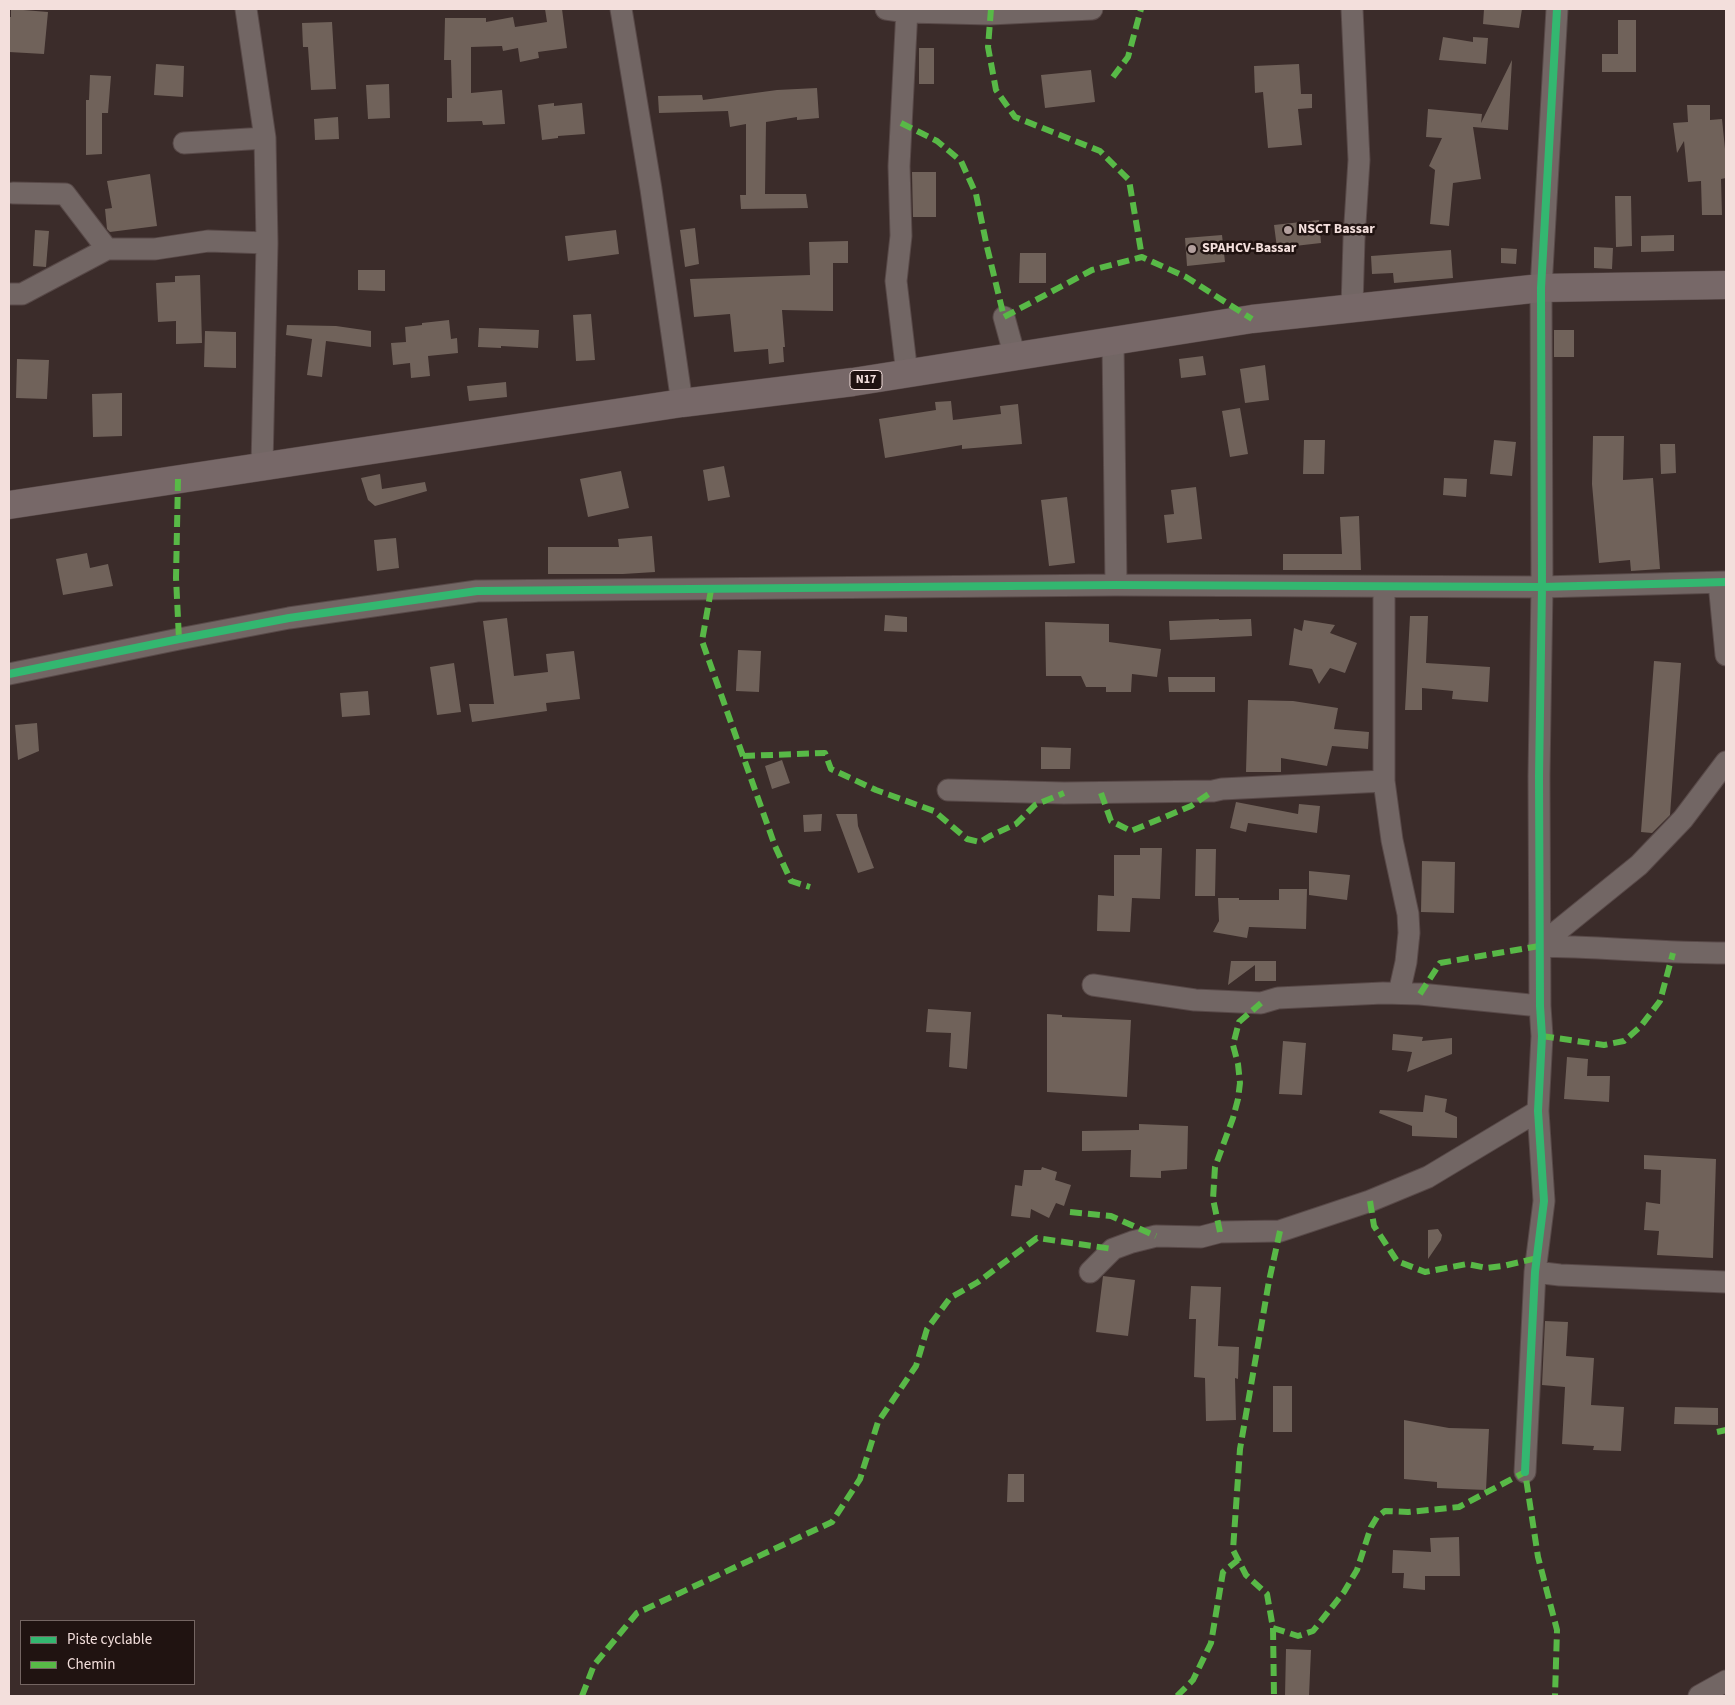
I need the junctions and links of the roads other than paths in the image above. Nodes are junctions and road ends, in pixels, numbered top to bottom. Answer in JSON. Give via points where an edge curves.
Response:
{"nodes":[{"id":1,"x":246,"y":9,"type":"edge"},
{"id":2,"x":621,"y":9,"type":"edge"},
{"id":3,"x":1092,"y":9,"type":"edge"},
{"id":4,"x":1352,"y":9,"type":"edge"},
{"id":5,"x":1557,"y":9,"type":"edge"},
{"id":6,"x":900,"y":10,"type":"edge"},
{"id":7,"x":265,"y":138,"type":"junction"},
{"id":8,"x":184,"y":143,"type":"dead end"},
{"id":9,"x":13,"y":193,"type":"dead end"},
{"id":10,"x":267,"y":243,"type":"junction"},
{"id":11,"x":107,"y":250,"type":"junction"},
{"id":12,"x":1726,"y":285,"type":"edge"},
{"id":13,"x":1541,"y":288,"type":"junction"},
{"id":14,"x":9,"y":294,"type":"edge"},
{"id":15,"x":1352,"y":307,"type":"junction"},
{"id":16,"x":1004,"y":317,"type":"dead end"},
{"id":17,"x":1113,"y":342,"type":"junction"},
{"id":18,"x":1015,"y":357,"type":"junction"},
{"id":19,"x":906,"y":374,"type":"junction"},
{"id":20,"x":682,"y":403,"type":"junction"},
{"id":21,"x":262,"y":466,"type":"junction"},
{"id":22,"x":9,"y":505,"type":"edge"},
{"id":23,"x":1722,"y":582,"type":"edge"},
{"id":24,"x":1116,"y":585,"type":"junction"},
{"id":25,"x":1542,"y":587,"type":"junction"},
{"id":26,"x":1384,"y":588,"type":"junction"},
{"id":27,"x":1726,"y":655,"type":"edge"},
{"id":28,"x":9,"y":674,"type":"edge"},
{"id":29,"x":1726,"y":762,"type":"edge"},
{"id":30,"x":1384,"y":781,"type":"junction"},
{"id":31,"x":948,"y":790,"type":"dead end"},
{"id":32,"x":1540,"y":946,"type":"junction"},
{"id":33,"x":1726,"y":953,"type":"edge"},
{"id":34,"x":1092,"y":985,"type":"dead end"},
{"id":35,"x":1399,"y":993,"type":"junction"},
{"id":36,"x":1540,"y":1006,"type":"junction"},
{"id":37,"x":1538,"y":1111,"type":"junction"},
{"id":38,"x":1090,"y":1272,"type":"dead end"},
{"id":39,"x":1535,"y":1272,"type":"junction"},
{"id":40,"x":1726,"y":1282,"type":"edge"},
{"id":41,"x":1525,"y":1472,"type":"dead end"},
{"id":42,"x":1726,"y":1681,"type":"edge"},
{"id":43,"x":1699,"y":1696,"type":"edge"}],
"edges":[{"from":1,"to":7,"type":"street"},
{"from":2,"to":20,"type":"street"},
{"from":3,"to":6,"type":"street","via":[[990,14]]},
{"from":4,"to":15,"type":"street","via":[[1360,160]]},
{"from":5,"to":13,"type":"street"},
{"from":6,"to":19,"type":"street","via":[[901,236],[896,281]]},
{"from":7,"to":8,"type":"street"},
{"from":7,"to":10,"type":"street"},
{"from":9,"to":11,"type":"street","via":[[65,194]]},
{"from":10,"to":11,"type":"street","via":[[208,241],[156,249]]},
{"from":10,"to":21,"type":"street"},
{"from":11,"to":14,"type":"street","via":[[22,294]]},
{"from":12,"to":13,"type":"main road","number":"N17"},
{"from":13,"to":15,"type":"main road","number":"N17"},
{"from":13,"to":25,"type":"street"},
{"from":15,"to":17,"type":"main road","number":"N17","via":[[1252,319]]},
{"from":16,"to":18,"type":"street"},
{"from":17,"to":18,"type":"main road","number":"N17"},
{"from":17,"to":24,"type":"street"},
{"from":18,"to":19,"type":"main road","number":"N17"},
{"from":19,"to":20,"type":"main road","number":"N17"},
{"from":20,"to":21,"type":"main road","number":"N17"},
{"from":21,"to":22,"type":"main road","number":"N17"},
{"from":23,"to":25,"type":"street"},
{"from":23,"to":27,"type":"street"},
{"from":24,"to":26,"type":"street"},
{"from":24,"to":28,"type":"street","via":[[477,591],[289,618]]},
{"from":25,"to":26,"type":"street"},
{"from":25,"to":32,"type":"street"},
{"from":26,"to":30,"type":"street"},
{"from":29,"to":32,"type":"street","via":[[1683,819],[1639,865]]},
{"from":30,"to":31,"type":"street","via":[[1165,792]]},
{"from":30,"to":35,"type":"street","via":[[1392,840],[1408,914],[1406,962]]},
{"from":32,"to":33,"type":"street"},
{"from":32,"to":36,"type":"street"},
{"from":34,"to":35,"type":"street","via":[[1195,1000],[1261,1003],[1278,998]]},
{"from":35,"to":36,"type":"street"},
{"from":36,"to":37,"type":"street","via":[[1542,1036]]},
{"from":37,"to":38,"type":"street","via":[[1428,1177],[1370,1201],[1280,1231],[1220,1232],[1201,1237],[1156,1236],[1132,1242],[1113,1249]]},
{"from":37,"to":39,"type":"street","via":[[1544,1201]]},
{"from":39,"to":40,"type":"street"},
{"from":39,"to":41,"type":"street"},
{"from":42,"to":43,"type":"street"}]}
